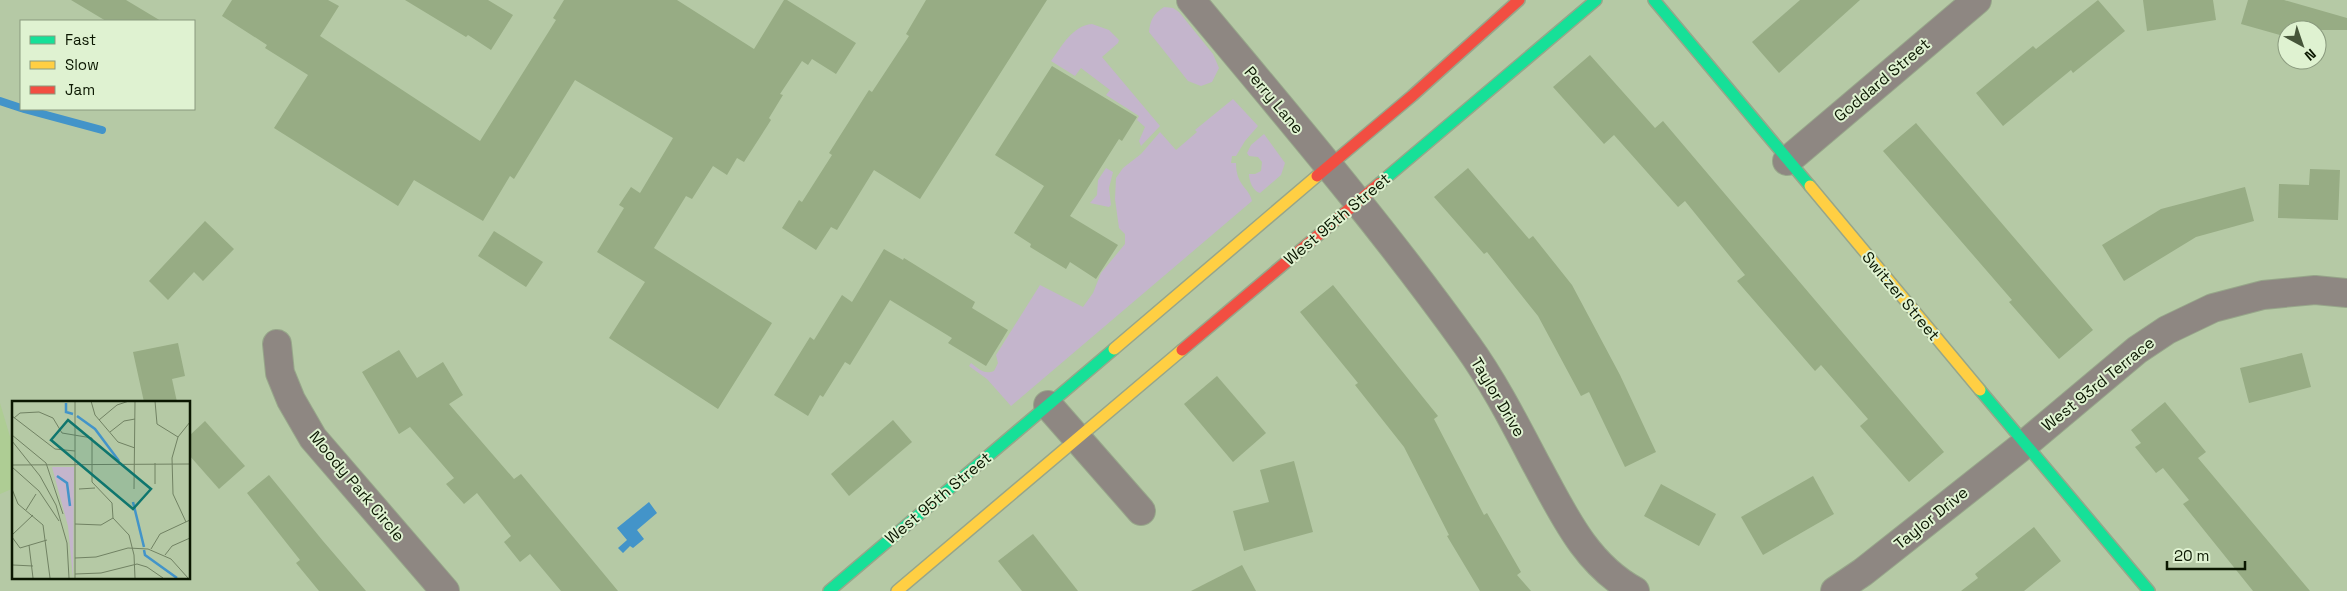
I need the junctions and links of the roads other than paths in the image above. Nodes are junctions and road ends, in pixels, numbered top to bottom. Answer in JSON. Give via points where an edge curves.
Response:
{"nodes":[{"id":1,"x":1190,"y":0,"type":"edge"},
{"id":2,"x":1519,"y":0,"type":"edge"},
{"id":3,"x":1596,"y":0,"type":"edge"},
{"id":4,"x":1654,"y":0,"type":"edge"},
{"id":5,"x":1977,"y":0,"type":"edge"},
{"id":6,"x":1787,"y":161,"type":"junction"},
{"id":7,"x":1328,"y":166,"type":"junction"},
{"id":8,"x":1357,"y":202,"type":"junction"},
{"id":9,"x":2347,"y":293,"type":"edge"},
{"id":10,"x":277,"y":344,"type":"dead end"},
{"id":11,"x":1048,"y":405,"type":"junction"},
{"id":12,"x":1078,"y":439,"type":"junction"},
{"id":13,"x":2025,"y":444,"type":"junction"},
{"id":14,"x":1141,"y":512,"type":"dead end"},
{"id":15,"x":446,"y":591,"type":"edge"},
{"id":16,"x":829,"y":591,"type":"edge"},
{"id":17,"x":897,"y":591,"type":"edge"},
{"id":18,"x":1635,"y":591,"type":"edge"},
{"id":19,"x":1835,"y":591,"type":"edge"},
{"id":20,"x":2149,"y":591,"type":"edge"}],
"edges":[{"from":1,"to":7,"type":"street","name":"Perry Lane"},
{"from":2,"to":7,"type":"main road","name":"West 95th Street"},
{"from":3,"to":8,"type":"main road","name":"West 95th Street"},
{"from":4,"to":6,"type":"main road","name":"Switzer Street"},
{"from":5,"to":6,"type":"street","name":"Goddard Street"},
{"from":6,"to":13,"type":"main road","name":"Switzer Street"},
{"from":7,"to":8,"type":"street","name":"Perry Lane"},
{"from":7,"to":11,"type":"main road","name":"West 95th Street"},
{"from":8,"to":12,"type":"main road","name":"West 95th Street"},
{"from":8,"to":18,"type":"street","name":"Taylor Drive","via":[[1468,346],[1516,425],[1574,533],[1592,558]]},
{"from":9,"to":13,"type":"street","name":"West 93rd Terrace","via":[[2289,291],[2213,308],[2167,330],[2137,350]]},
{"from":10,"to":15,"type":"street","name":"Moody Park Circle","via":[[280,374],[313,438]]},
{"from":11,"to":12,"type":"street"},
{"from":11,"to":16,"type":"main road","name":"West 95th Street"},
{"from":12,"to":14,"type":"street"},
{"from":12,"to":17,"type":"main road","name":"West 95th Street"},
{"from":13,"to":19,"type":"street","name":"Taylor Drive","via":[[1864,572]]},
{"from":13,"to":20,"type":"main road","name":"Switzer Street"}]}
